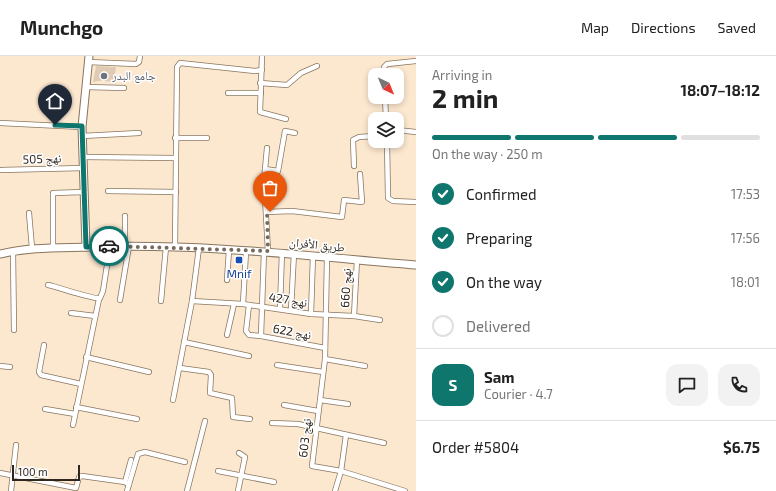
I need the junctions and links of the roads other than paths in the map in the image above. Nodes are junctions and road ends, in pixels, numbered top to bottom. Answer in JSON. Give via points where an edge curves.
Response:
{"nodes":[{"id":1,"x":140,"y":56,"type":"edge"},
{"id":2,"x":262,"y":56,"type":"edge"},
{"id":3,"x":89,"y":59,"type":"edge"},
{"id":4,"x":416,"y":61,"type":"edge"},
{"id":5,"x":317,"y":66,"type":"dead end"},
{"id":6,"x":384,"y":68,"type":"edge"},
{"id":7,"x":262,"y":70,"type":"junction"},
{"id":8,"x":260,"y":83,"type":"junction"},
{"id":9,"x":86,"y":87,"type":"junction"},
{"id":10,"x":124,"y":88,"type":"dead end"},
{"id":11,"x":228,"y":93,"type":"dead end"},
{"id":12,"x":261,"y":93,"type":"junction"},
{"id":13,"x":286,"y":118,"type":"dead end"},
{"id":14,"x":0,"y":123,"type":"edge"},
{"id":15,"x":82,"y":126,"type":"junction"},
{"id":16,"x":404,"y":131,"type":"edge"},
{"id":17,"x":416,"y":132,"type":"edge"},
{"id":18,"x":139,"y":133,"type":"dead end"},
{"id":19,"x":295,"y":133,"type":"dead end"},
{"id":20,"x":82,"y":136,"type":"junction"},
{"id":21,"x":368,"y":136,"type":"edge"},
{"id":22,"x":175,"y":138,"type":"junction"},
{"id":23,"x":207,"y":138,"type":"dead end"},
{"id":24,"x":267,"y":148,"type":"dead end"},
{"id":25,"x":387,"y":148,"type":"edge"},
{"id":26,"x":83,"y":157,"type":"junction"},
{"id":27,"x":175,"y":158,"type":"junction"},
{"id":28,"x":354,"y":166,"type":"dead end"},
{"id":29,"x":84,"y":168,"type":"junction"},
{"id":30,"x":265,"y":169,"type":"junction"},
{"id":31,"x":2,"y":170,"type":"dead end"},
{"id":32,"x":360,"y":174,"type":"dead end"},
{"id":33,"x":108,"y":190,"type":"dead end"},
{"id":34,"x":85,"y":192,"type":"junction"},
{"id":35,"x":176,"y":192,"type":"junction"},
{"id":36,"x":416,"y":202,"type":"edge"},
{"id":37,"x":267,"y":212,"type":"junction"},
{"id":38,"x":29,"y":213,"type":"dead end"},
{"id":39,"x":125,"y":216,"type":"dead end"},
{"id":40,"x":110,"y":246,"type":"junction"},
{"id":41,"x":127,"y":246,"type":"junction"},
{"id":42,"x":53,"y":247,"type":"junction"},
{"id":43,"x":86,"y":247,"type":"junction"},
{"id":44,"x":166,"y":247,"type":"junction"},
{"id":45,"x":176,"y":247,"type":"junction"},
{"id":46,"x":32,"y":248,"type":"junction"},
{"id":47,"x":199,"y":248,"type":"junction"},
{"id":48,"x":229,"y":250,"type":"junction"},
{"id":49,"x":13,"y":251,"type":"junction"},
{"id":50,"x":246,"y":251,"type":"junction"},
{"id":51,"x":266,"y":251,"type":"junction"},
{"id":52,"x":282,"y":252,"type":"junction"},
{"id":53,"x":294,"y":253,"type":"junction"},
{"id":54,"x":0,"y":254,"type":"edge"},
{"id":55,"x":313,"y":255,"type":"junction"},
{"id":56,"x":327,"y":257,"type":"junction"},
{"id":57,"x":357,"y":260,"type":"junction"},
{"id":58,"x":416,"y":266,"type":"edge"},
{"id":59,"x":227,"y":280,"type":"dead end"},
{"id":60,"x":48,"y":285,"type":"dead end"},
{"id":61,"x":99,"y":299,"type":"junction"},
{"id":62,"x":120,"y":300,"type":"dead end"},
{"id":63,"x":160,"y":301,"type":"dead end"},
{"id":64,"x":192,"y":301,"type":"junction"},
{"id":65,"x":234,"y":304,"type":"junction"},
{"id":66,"x":243,"y":304,"type":"junction"},
{"id":67,"x":249,"y":305,"type":"junction"},
{"id":68,"x":263,"y":307,"type":"junction"},
{"id":69,"x":280,"y":308,"type":"junction"},
{"id":70,"x":291,"y":310,"type":"junction"},
{"id":71,"x":71,"y":313,"type":"dead end"},
{"id":72,"x":311,"y":314,"type":"junction"},
{"id":73,"x":95,"y":316,"type":"junction"},
{"id":74,"x":325,"y":316,"type":"junction"},
{"id":75,"x":354,"y":316,"type":"junction"},
{"id":76,"x":380,"y":320,"type":"dead end"},
{"id":77,"x":14,"y":330,"type":"dead end"},
{"id":78,"x":227,"y":335,"type":"dead end"},
{"id":79,"x":261,"y":336,"type":"junction"},
{"id":80,"x":184,"y":342,"type":"junction"},
{"id":81,"x":44,"y":345,"type":"dead end"},
{"id":82,"x":325,"y":348,"type":"junction"},
{"id":83,"x":249,"y":356,"type":"dead end"},
{"id":84,"x":86,"y":357,"type":"junction"},
{"id":85,"x":325,"y":359,"type":"junction"},
{"id":86,"x":277,"y":365,"type":"dead end"},
{"id":87,"x":0,"y":366,"type":"edge"},
{"id":88,"x":365,"y":366,"type":"dead end"},
{"id":89,"x":10,"y":367,"type":"dead end"},
{"id":90,"x":180,"y":368,"type":"junction"},
{"id":91,"x":149,"y":372,"type":"dead end"},
{"id":92,"x":323,"y":372,"type":"junction"},
{"id":93,"x":81,"y":384,"type":"junction"},
{"id":94,"x":174,"y":400,"type":"dead end"},
{"id":95,"x":320,"y":400,"type":"junction"},
{"id":96,"x":348,"y":404,"type":"dead end"},
{"id":97,"x":284,"y":405,"type":"dead end"},
{"id":98,"x":76,"y":407,"type":"junction"},
{"id":99,"x":45,"y":409,"type":"dead end"},
{"id":100,"x":318,"y":411,"type":"junction"},
{"id":101,"x":75,"y":414,"type":"junction"},
{"id":102,"x":137,"y":419,"type":"dead end"},
{"id":103,"x":250,"y":419,"type":"dead end"},
{"id":104,"x":204,"y":421,"type":"dead end"},
{"id":105,"x":272,"y":423,"type":"dead end"},
{"id":106,"x":73,"y":425,"type":"dead end"},
{"id":107,"x":316,"y":427,"type":"junction"},
{"id":108,"x":346,"y":435,"type":"junction"},
{"id":109,"x":384,"y":443,"type":"dead end"},
{"id":110,"x":16,"y":445,"type":"dead end"},
{"id":111,"x":239,"y":454,"type":"dead end"},
{"id":112,"x":131,"y":460,"type":"dead end"},
{"id":113,"x":185,"y":462,"type":"dead end"},
{"id":114,"x":218,"y":471,"type":"dead end"},
{"id":115,"x":341,"y":471,"type":"junction"},
{"id":116,"x":0,"y":473,"type":"edge"},
{"id":117,"x":13,"y":476,"type":"junction"},
{"id":118,"x":241,"y":476,"type":"junction"},
{"id":119,"x":274,"y":482,"type":"dead end"},
{"id":120,"x":127,"y":483,"type":"junction"},
{"id":121,"x":396,"y":490,"type":"edge"},
{"id":122,"x":11,"y":491,"type":"edge"},
{"id":123,"x":127,"y":491,"type":"edge"},
{"id":124,"x":187,"y":491,"type":"edge"},
{"id":125,"x":238,"y":491,"type":"edge"},
{"id":126,"x":335,"y":491,"type":"edge"},
{"id":127,"x":405,"y":491,"type":"edge"}],
"edges":[{"from":1,"to":3,"type":"street","via":[[136,64]]},
{"from":2,"to":7,"type":"street"},
{"from":3,"to":9,"type":"main road"},
{"from":4,"to":6,"type":"street","via":[[387,64]]},
{"from":5,"to":8,"type":"street","via":[[301,73],[287,85]]},
{"from":7,"to":8,"type":"street"},
{"from":7,"to":22,"type":"street","via":[[180,64],[177,67]]},
{"from":8,"to":12,"type":"street"},
{"from":9,"to":10,"type":"street"},
{"from":9,"to":15,"type":"main road"},
{"from":11,"to":12,"type":"street"},
{"from":12,"to":13,"type":"street","via":[[260,112]]},
{"from":14,"to":15,"type":"street"},
{"from":15,"to":20,"type":"main road"},
{"from":16,"to":17,"type":"street"},
{"from":18,"to":20,"type":"street"},
{"from":19,"to":30,"type":"street","via":[[285,131],[278,171]]},
{"from":20,"to":26,"type":"main road"},
{"from":21,"to":28,"type":"street","via":[[353,140]]},
{"from":22,"to":23,"type":"street"},
{"from":22,"to":27,"type":"street"},
{"from":24,"to":30,"type":"street","name":"نهج 622"},
{"from":25,"to":36,"type":"street","via":[[388,198],[393,201]]},
{"from":26,"to":27,"type":"street"},
{"from":26,"to":29,"type":"main road"},
{"from":27,"to":35,"type":"street"},
{"from":29,"to":31,"type":"street","name":"نهج 505"},
{"from":29,"to":34,"type":"main road"},
{"from":30,"to":37,"type":"street","name":"نهج 622"},
{"from":32,"to":37,"type":"street","via":[[362,202],[344,200],[342,217]]},
{"from":33,"to":35,"type":"street"},
{"from":34,"to":42,"type":"street","via":[[52,193]]},
{"from":34,"to":43,"type":"main road"},
{"from":35,"to":45,"type":"street"},
{"from":37,"to":51,"type":"street","name":"نهج 622"},
{"from":38,"to":46,"type":"street"},
{"from":39,"to":41,"type":"street"},
{"from":40,"to":41,"type":"main road","name":"طريق الأفران"},
{"from":40,"to":43,"type":"main road","name":"طريق الأفران"},
{"from":40,"to":61,"type":"street","via":[[103,292]]},
{"from":41,"to":44,"type":"main road","name":"طريق الأفران"},
{"from":41,"to":62,"type":"street"},
{"from":42,"to":43,"type":"main road","name":"طريق الأفران"},
{"from":42,"to":46,"type":"main road","name":"طريق الأفران"},
{"from":44,"to":45,"type":"main road","name":"طريق الأفران"},
{"from":44,"to":63,"type":"street"},
{"from":45,"to":47,"type":"main road","name":"طريق الأفران"},
{"from":46,"to":49,"type":"main road","name":"طريق الأفران"},
{"from":47,"to":48,"type":"main road","name":"طريق الأفران"},
{"from":47,"to":64,"type":"street"},
{"from":48,"to":50,"type":"main road","name":"طريق الأفران"},
{"from":48,"to":59,"type":"street"},
{"from":49,"to":54,"type":"main road","name":"طريق الأفران"},
{"from":49,"to":77,"type":"street"},
{"from":50,"to":51,"type":"main road","name":"طريق الأفران"},
{"from":50,"to":66,"type":"street"},
{"from":51,"to":52,"type":"main road","name":"طريق الأفران"},
{"from":51,"to":68,"type":"street","name":"نهج 622"},
{"from":52,"to":53,"type":"main road","name":"طريق الأفران"},
{"from":52,"to":69,"type":"street"},
{"from":53,"to":55,"type":"main road","name":"طريق الأفران"},
{"from":53,"to":70,"type":"street"},
{"from":55,"to":56,"type":"main road","name":"طريق الأفران"},
{"from":55,"to":72,"type":"street"},
{"from":56,"to":57,"type":"main road","name":"طريق الأفران"},
{"from":56,"to":74,"type":"street","name":"نهج 603"},
{"from":57,"to":58,"type":"main road","name":"طريق الأفران"},
{"from":57,"to":75,"type":"street","name":"نهج 660"},
{"from":60,"to":61,"type":"street"},
{"from":61,"to":73,"type":"street"},
{"from":64,"to":65,"type":"street","name":"نهج 427"},
{"from":64,"to":80,"type":"street"},
{"from":65,"to":66,"type":"street","name":"نهج 427"},
{"from":65,"to":78,"type":"street"},
{"from":66,"to":67,"type":"street","name":"نهج 427"},
{"from":67,"to":68,"type":"street","name":"نهج 427"},
{"from":67,"to":79,"type":"street","via":[[246,331],[249,335]]},
{"from":68,"to":69,"type":"street","name":"نهج 427"},
{"from":68,"to":79,"type":"street","name":"نهج 622"},
{"from":69,"to":70,"type":"street","name":"نهج 427"},
{"from":70,"to":72,"type":"street","name":"نهج 427"},
{"from":71,"to":73,"type":"street"},
{"from":72,"to":74,"type":"street","name":"نهج 427"},
{"from":73,"to":84,"type":"street"},
{"from":74,"to":75,"type":"street","name":"نهج 427"},
{"from":74,"to":82,"type":"street","name":"نهج 603"},
{"from":75,"to":76,"type":"street","name":"نهج 427"},
{"from":79,"to":82,"type":"street","name":"نهج 622"},
{"from":80,"to":83,"type":"street"},
{"from":80,"to":90,"type":"street"},
{"from":81,"to":93,"type":"street","via":[[41,375]]},
{"from":82,"to":85,"type":"street","name":"نهج 603"},
{"from":84,"to":91,"type":"street"},
{"from":84,"to":93,"type":"street"},
{"from":85,"to":88,"type":"street"},
{"from":85,"to":92,"type":"street","name":"نهج 603"},
{"from":86,"to":92,"type":"street"},
{"from":87,"to":89,"type":"street"},
{"from":90,"to":94,"type":"street"},
{"from":90,"to":103,"type":"street","via":[[209,372],[210,393],[232,398],[233,417]]},
{"from":92,"to":95,"type":"street","name":"نهج 603"},
{"from":93,"to":98,"type":"street"},
{"from":95,"to":96,"type":"street"},
{"from":95,"to":100,"type":"street","name":"نهج 603"},
{"from":97,"to":100,"type":"street"},
{"from":98,"to":101,"type":"street"},
{"from":98,"to":102,"type":"street"},
{"from":99,"to":101,"type":"street"},
{"from":100,"to":107,"type":"street","name":"نهج 603"},
{"from":101,"to":106,"type":"street"},
{"from":104,"to":124,"type":"street"},
{"from":105,"to":107,"type":"street"},
{"from":107,"to":108,"type":"street"},
{"from":107,"to":115,"type":"street","name":"نهج 603","via":[[312,466]]},
{"from":108,"to":109,"type":"street"},
{"from":108,"to":115,"type":"street"},
{"from":110,"to":117,"type":"street"},
{"from":111,"to":118,"type":"street","via":[[245,456]]},
{"from":112,"to":120,"type":"street"},
{"from":113,"to":120,"type":"street","via":[[145,452],[138,454]]},
{"from":114,"to":118,"type":"street"},
{"from":115,"to":121,"type":"street","name":"نهج 603"},
{"from":115,"to":126,"type":"street"},
{"from":116,"to":117,"type":"street"},
{"from":117,"to":120,"type":"street","via":[[76,488],[79,477],[82,476]]},
{"from":117,"to":122,"type":"street"},
{"from":118,"to":119,"type":"street"},
{"from":118,"to":125,"type":"street"},
{"from":120,"to":123,"type":"street"},
{"from":121,"to":127,"type":"street","name":"نهج 603"}]}
